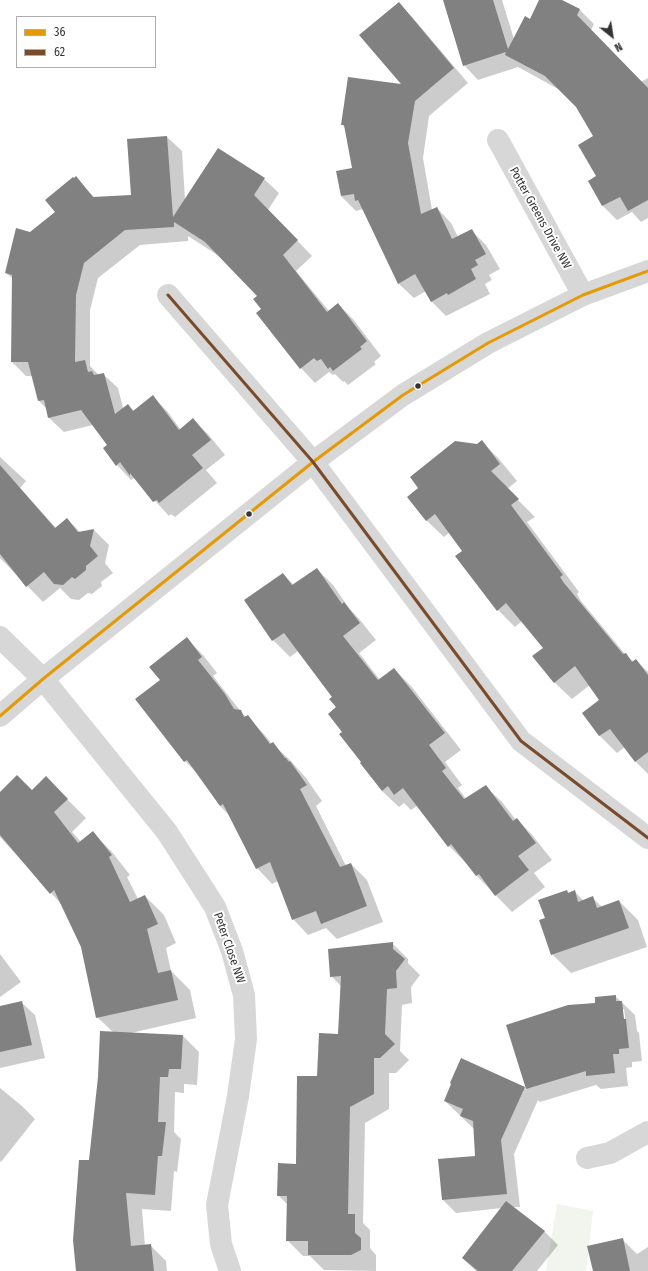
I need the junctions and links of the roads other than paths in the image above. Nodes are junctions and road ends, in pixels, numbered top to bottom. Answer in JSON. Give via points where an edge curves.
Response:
{"nodes":[{"id":1,"x":498,"y":140,"type":"dead end"},
{"id":2,"x":648,"y":271,"type":"edge"},
{"id":3,"x":168,"y":294,"type":"dead end"},
{"id":4,"x":583,"y":295,"type":"junction"},
{"id":5,"x":313,"y":462,"type":"junction"},
{"id":6,"x":0,"y":637,"type":"edge"},
{"id":7,"x":43,"y":679,"type":"junction"},
{"id":8,"x":0,"y":716,"type":"edge"},
{"id":9,"x":648,"y":838,"type":"edge"},
{"id":10,"x":648,"y":1132,"type":"edge"},
{"id":11,"x":587,"y":1158,"type":"dead end"},
{"id":12,"x":230,"y":1271,"type":"edge"}],
"edges":[{"from":1,"to":4,"type":"street","name":"Potter Greens Drive NW"},
{"from":2,"to":4,"type":"street"},
{"from":3,"to":5,"type":"street"},
{"from":4,"to":5,"type":"street","via":[[488,343],[403,395]]},
{"from":5,"to":7,"type":"street"},
{"from":5,"to":9,"type":"street","via":[[521,740]]},
{"from":6,"to":7,"type":"street"},
{"from":7,"to":8,"type":"street"},
{"from":7,"to":12,"type":"street","name":"Peter Close NW","via":[[167,832],[215,907],[232,952],[244,994],[246,1039],[218,1205],[221,1244]]},
{"from":10,"to":11,"type":"street","via":[[610,1153]]}]}
